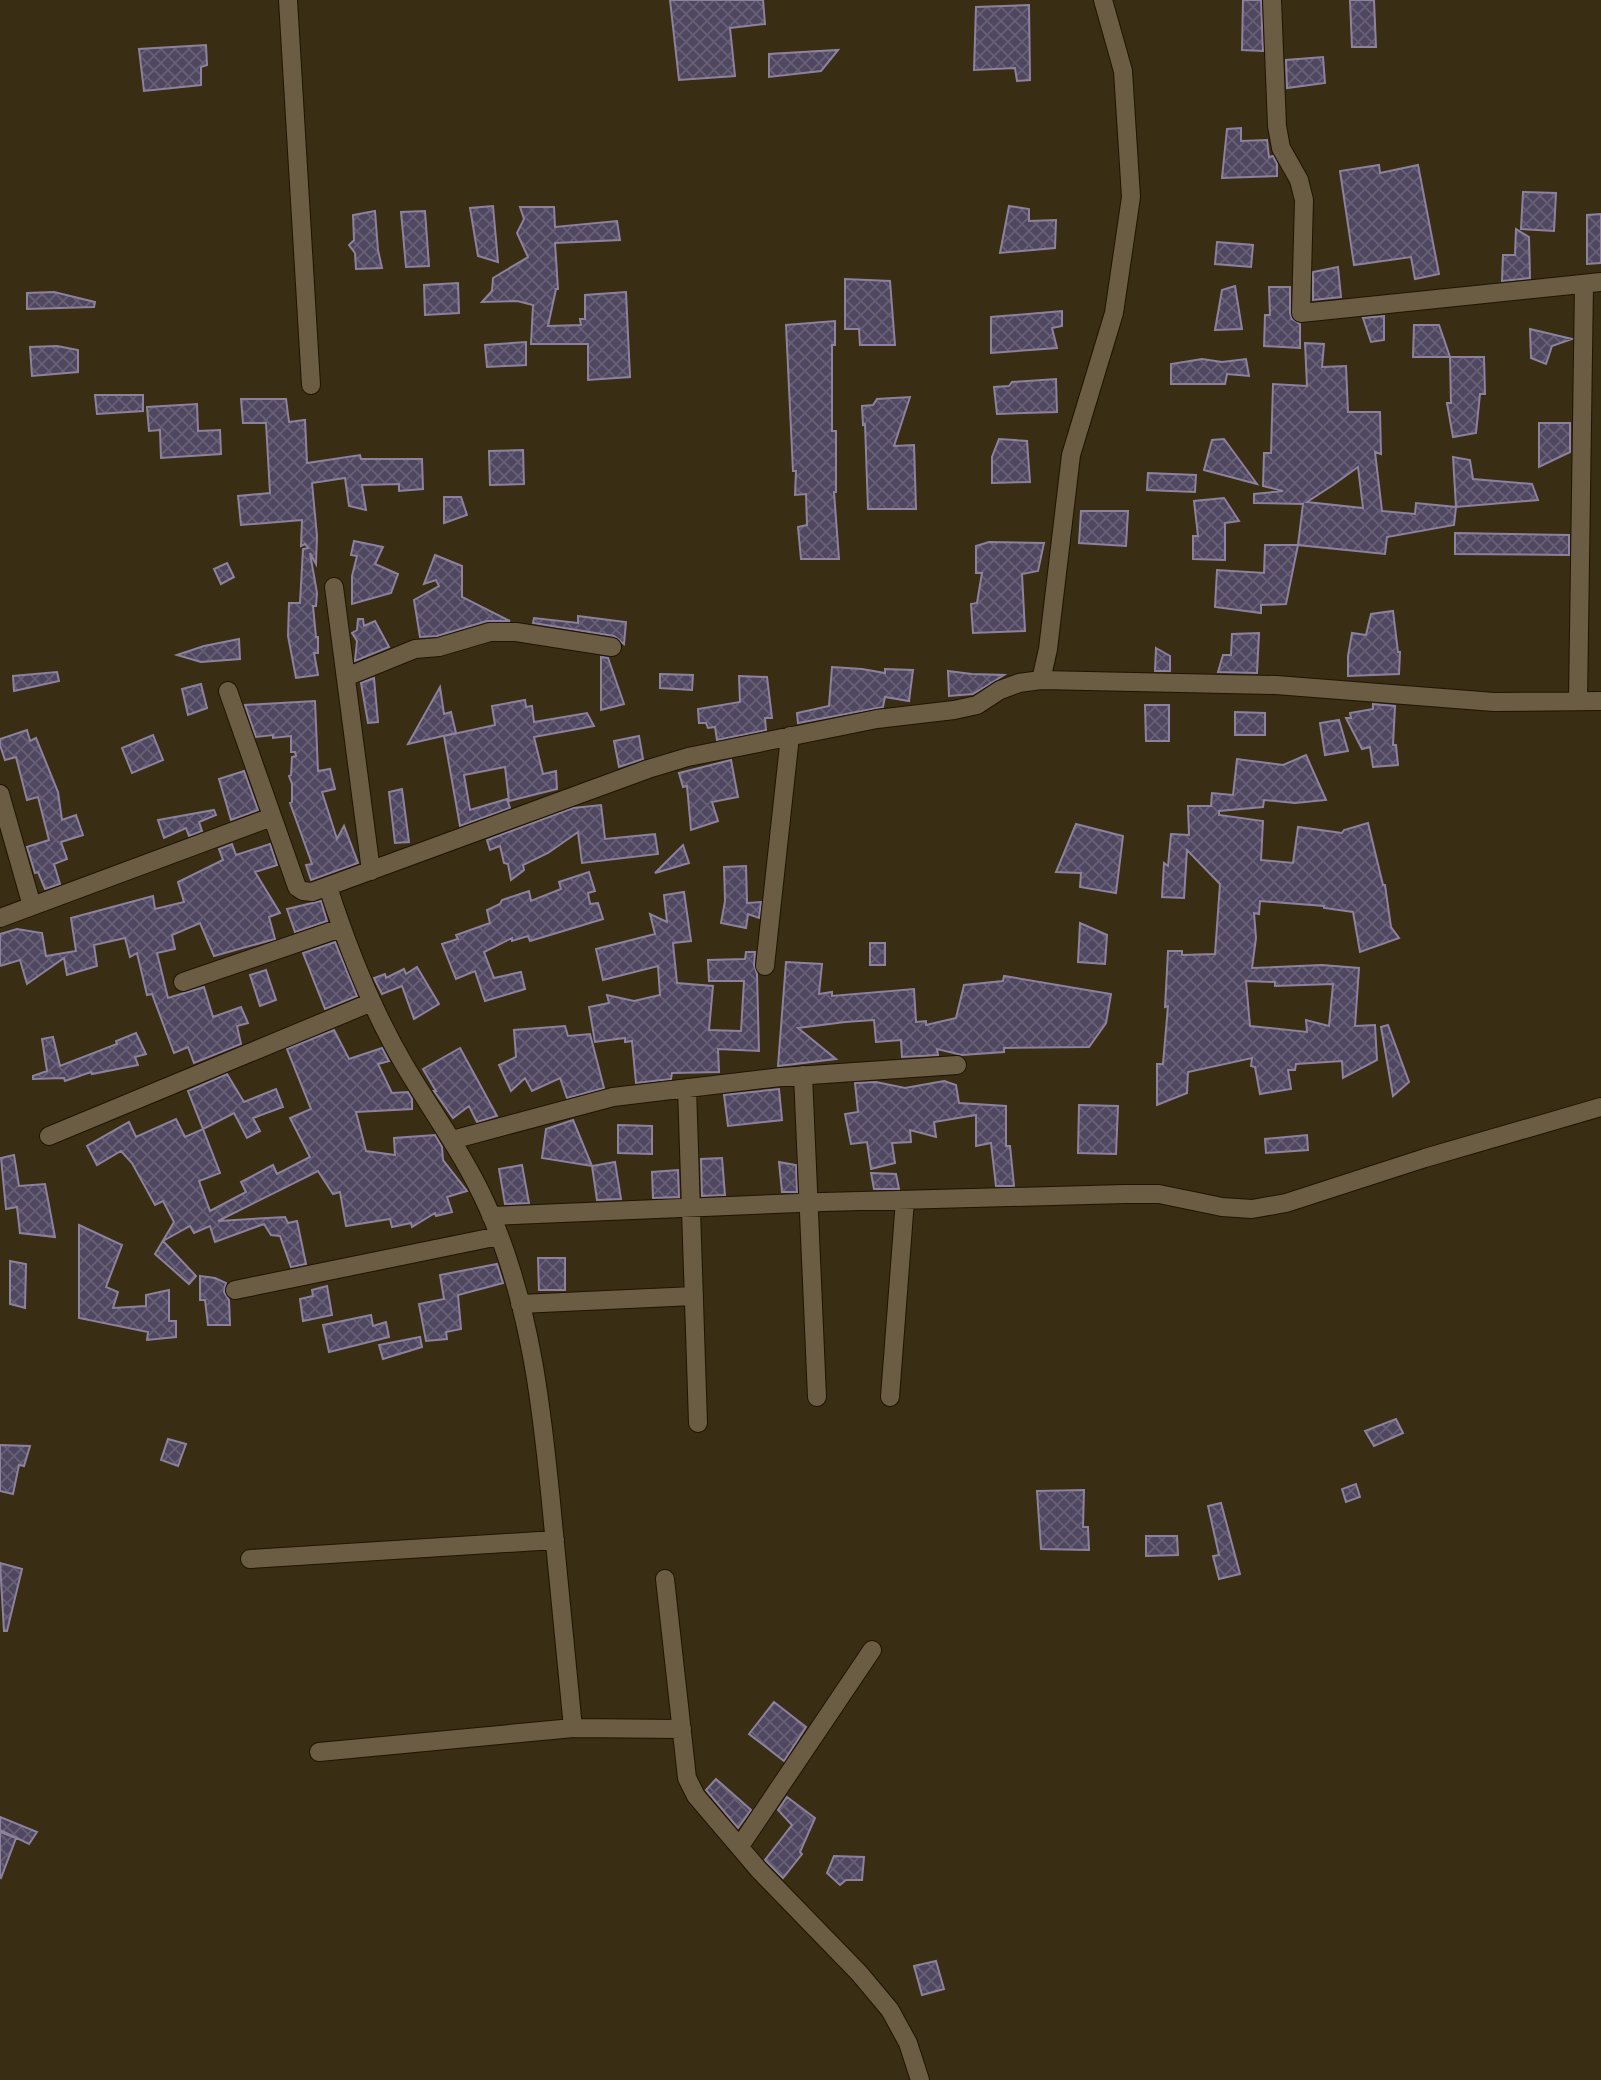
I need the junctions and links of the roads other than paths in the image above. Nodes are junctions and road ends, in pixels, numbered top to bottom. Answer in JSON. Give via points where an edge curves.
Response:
{"nodes":[{"id":1,"x":288,"y":0,"type":"edge"},
{"id":2,"x":1103,"y":0,"type":"edge"},
{"id":3,"x":1272,"y":0,"type":"edge"},
{"id":4,"x":1592,"y":283,"type":"edge"},
{"id":5,"x":311,"y":385,"type":"dead end"},
{"id":6,"x":334,"y":587,"type":"dead end"},
{"id":7,"x":612,"y":647,"type":"dead end"},
{"id":8,"x":346,"y":677,"type":"junction"},
{"id":9,"x":1041,"y":680,"type":"junction"},
{"id":10,"x":228,"y":691,"type":"dead end"},
{"id":11,"x":1578,"y":701,"type":"junction"},
{"id":12,"x":1601,"y":701,"type":"edge"},
{"id":13,"x":790,"y":736,"type":"junction"},
{"id":14,"x":0,"y":794,"type":"edge"},
{"id":15,"x":272,"y":817,"type":"junction"},
{"id":16,"x":371,"y":871,"type":"junction"},
{"id":17,"x":328,"y":887,"type":"junction"},
{"id":18,"x":32,"y":906,"type":"junction"},
{"id":19,"x":0,"y":918,"type":"edge"},
{"id":20,"x":341,"y":928,"type":"junction"},
{"id":21,"x":765,"y":966,"type":"dead end"},
{"id":22,"x":183,"y":982,"type":"dead end"},
{"id":23,"x":372,"y":1002,"type":"junction"},
{"id":24,"x":957,"y":1065,"type":"dead end"},
{"id":25,"x":803,"y":1076,"type":"junction"},
{"id":26,"x":687,"y":1088,"type":"junction"},
{"id":27,"x":1601,"y":1107,"type":"edge"},
{"id":28,"x":49,"y":1136,"type":"dead end"},
{"id":29,"x":452,"y":1140,"type":"junction"},
{"id":30,"x":905,"y":1200,"type":"junction"},
{"id":31,"x":808,"y":1202,"type":"junction"},
{"id":32,"x":691,"y":1207,"type":"junction"},
{"id":33,"x":491,"y":1216,"type":"junction"},
{"id":34,"x":499,"y":1237,"type":"junction"},
{"id":35,"x":234,"y":1290,"type":"dead end"},
{"id":36,"x":694,"y":1296,"type":"junction"},
{"id":37,"x":520,"y":1304,"type":"junction"},
{"id":38,"x":817,"y":1397,"type":"dead end"},
{"id":39,"x":890,"y":1397,"type":"dead end"},
{"id":40,"x":698,"y":1423,"type":"dead end"},
{"id":41,"x":555,"y":1541,"type":"junction"},
{"id":42,"x":250,"y":1559,"type":"dead end"},
{"id":43,"x":665,"y":1579,"type":"dead end"},
{"id":44,"x":873,"y":1650,"type":"dead end"},
{"id":45,"x":573,"y":1728,"type":"junction"},
{"id":46,"x":682,"y":1729,"type":"junction"},
{"id":47,"x":319,"y":1752,"type":"dead end"},
{"id":48,"x":740,"y":1846,"type":"junction"},
{"id":49,"x":920,"y":2080,"type":"edge"}],
"edges":[{"from":1,"to":5,"type":"street"},
{"from":2,"to":9,"type":"street","via":[[1123,71],[1131,197],[1114,313],[1070,455]]},
{"from":3,"to":4,"type":"street","via":[[1276,126],[1304,200],[1301,313]]},
{"from":4,"to":11,"type":"street"},
{"from":6,"to":8,"type":"street"},
{"from":7,"to":8,"type":"street","via":[[490,632],[415,649]]},
{"from":8,"to":16,"type":"street"},
{"from":9,"to":11,"type":"street","via":[[1276,685],[1494,702]]},
{"from":9,"to":13,"type":"street","via":[[1000,690],[977,705]]},
{"from":10,"to":15,"type":"street"},
{"from":11,"to":12,"type":"street"},
{"from":13,"to":16,"type":"street","via":[[648,769]]},
{"from":13,"to":21,"type":"street"},
{"from":14,"to":18,"type":"street"},
{"from":15,"to":17,"type":"street","via":[[297,887],[312,892]]},
{"from":15,"to":18,"type":"street"},
{"from":16,"to":17,"type":"street"},
{"from":17,"to":20,"type":"street"},
{"from":18,"to":19,"type":"street"},
{"from":20,"to":22,"type":"street"},
{"from":20,"to":23,"type":"street"},
{"from":23,"to":28,"type":"street"},
{"from":23,"to":29,"type":"street"},
{"from":24,"to":25,"type":"street"},
{"from":25,"to":26,"type":"street"},
{"from":25,"to":31,"type":"street"},
{"from":26,"to":29,"type":"street","via":[[613,1097]]},
{"from":26,"to":32,"type":"street"},
{"from":27,"to":30,"type":"street","via":[[1286,1203],[1252,1209],[1159,1194]]},
{"from":29,"to":33,"type":"street"},
{"from":30,"to":31,"type":"street"},
{"from":30,"to":39,"type":"street"},
{"from":31,"to":32,"type":"street"},
{"from":31,"to":38,"type":"street"},
{"from":32,"to":33,"type":"street"},
{"from":32,"to":36,"type":"street"},
{"from":33,"to":34,"type":"street"},
{"from":34,"to":35,"type":"street"},
{"from":34,"to":37,"type":"street"},
{"from":36,"to":37,"type":"street"},
{"from":36,"to":40,"type":"street"},
{"from":37,"to":41,"type":"street","via":[[544,1418]]},
{"from":41,"to":42,"type":"street"},
{"from":41,"to":45,"type":"street"},
{"from":43,"to":46,"type":"street"},
{"from":44,"to":48,"type":"street"},
{"from":45,"to":46,"type":"street"},
{"from":45,"to":47,"type":"street"},
{"from":46,"to":48,"type":"street","via":[[687,1778],[696,1796]]},
{"from":48,"to":49,"type":"street","via":[[890,2010],[908,2043]]}]}
